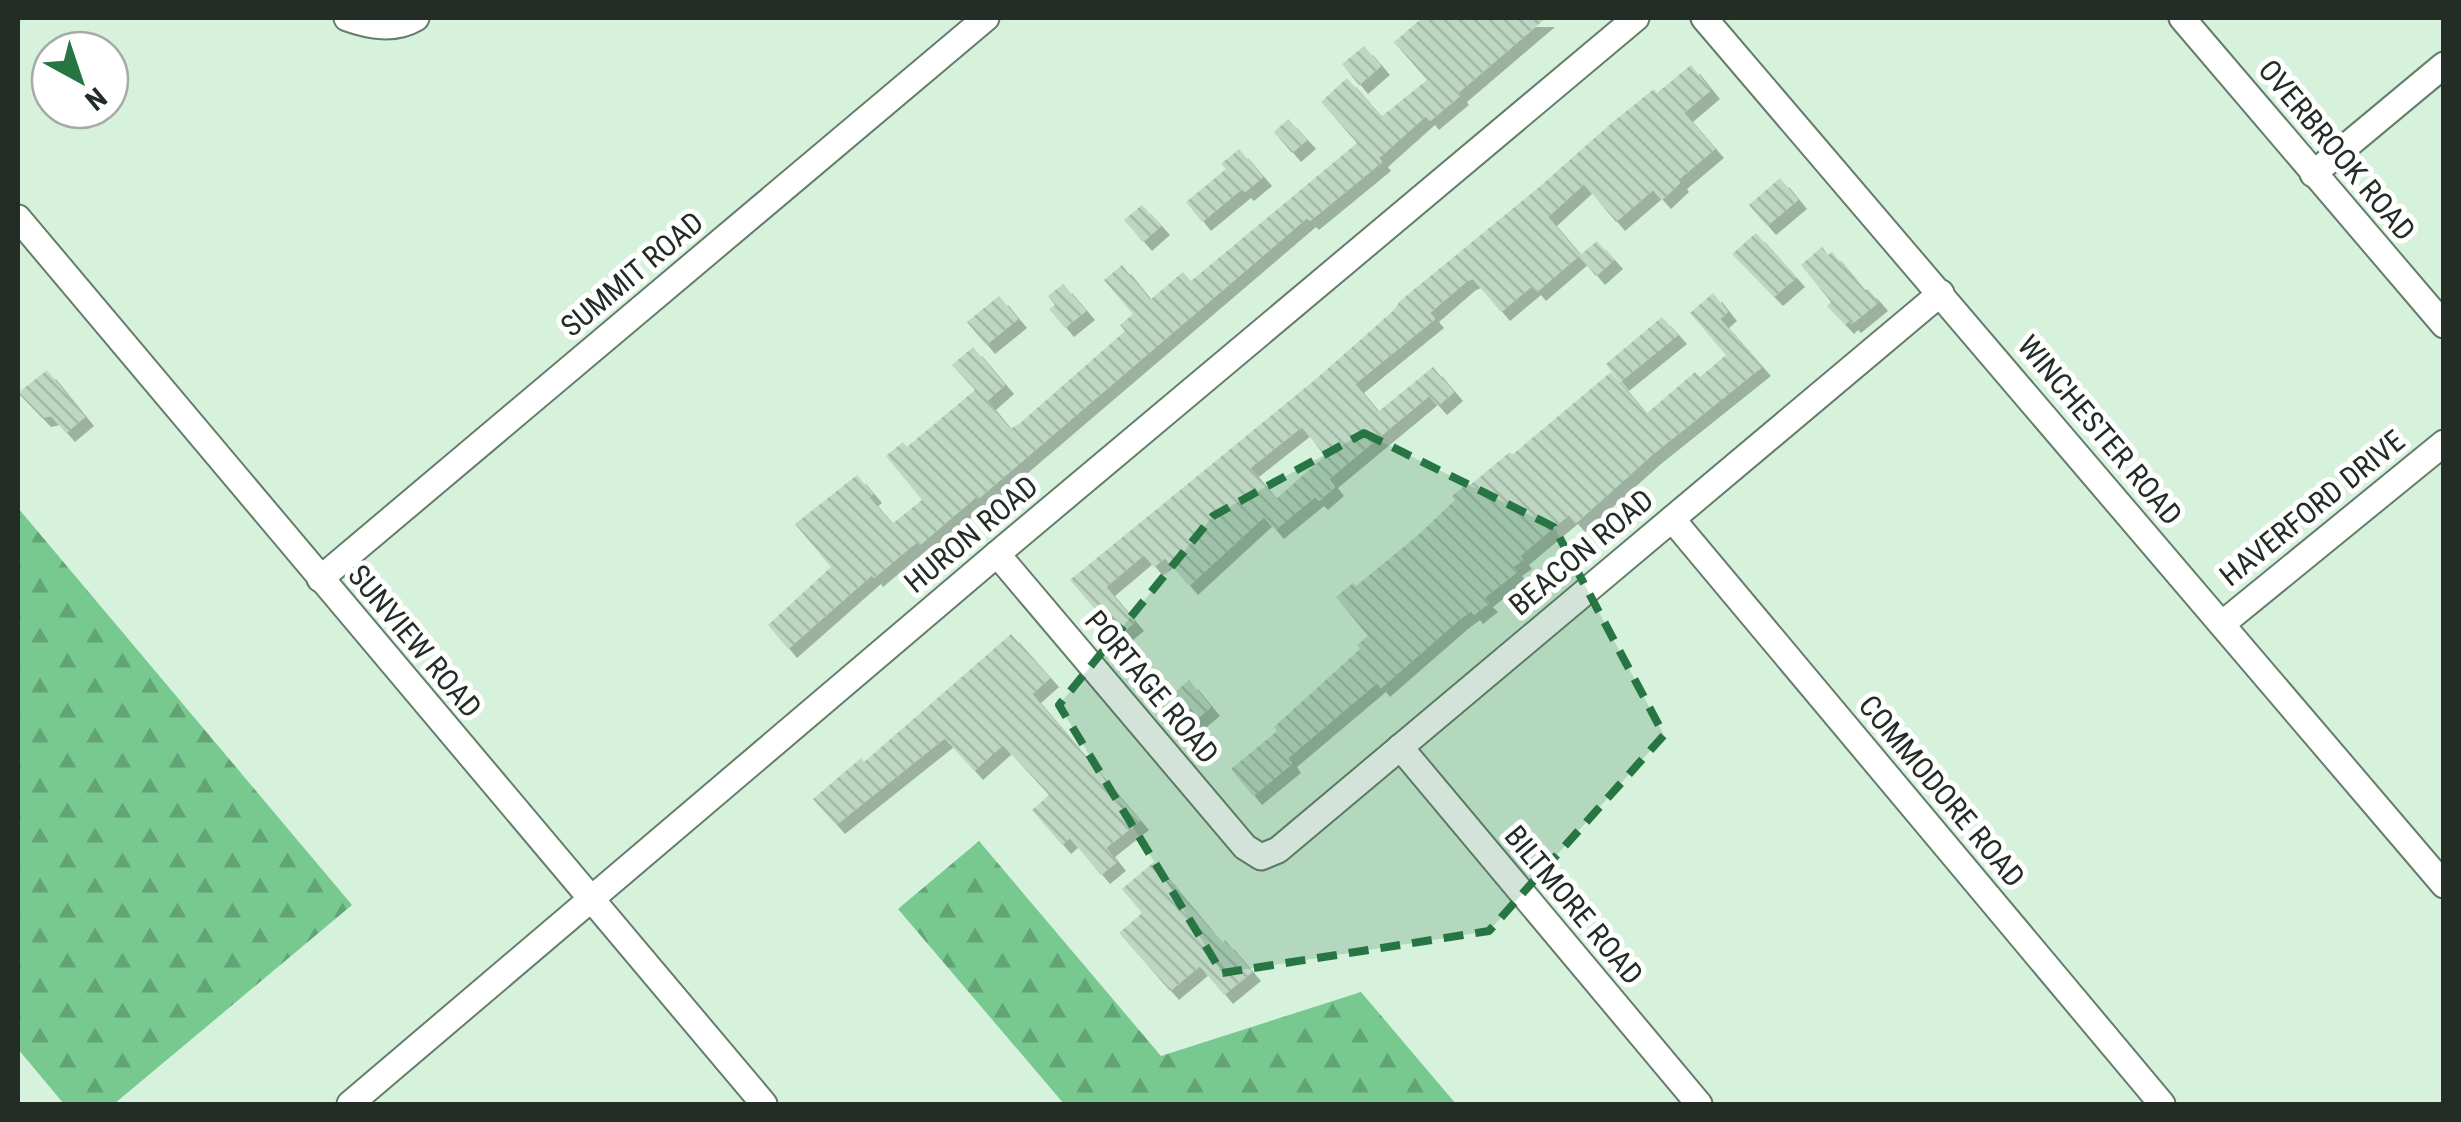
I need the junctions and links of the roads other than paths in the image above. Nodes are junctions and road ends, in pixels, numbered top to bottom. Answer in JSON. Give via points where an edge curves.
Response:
{"nodes":[{"id":1,"x":347,"y":18,"type":"edge"},
{"id":2,"x":416,"y":18,"type":"edge"},
{"id":3,"x":986,"y":18,"type":"edge"},
{"id":4,"x":1636,"y":18,"type":"edge"},
{"id":5,"x":1704,"y":18,"type":"edge"},
{"id":6,"x":2182,"y":18,"type":"edge"},
{"id":7,"x":2444,"y":64,"type":"edge"},
{"id":8,"x":2313,"y":174,"type":"junction"},
{"id":9,"x":18,"y":218,"type":"edge"},
{"id":10,"x":1941,"y":293,"type":"junction"},
{"id":11,"x":2444,"y":325,"type":"edge"},
{"id":12,"x":2444,"y":442,"type":"edge"},
{"id":13,"x":1672,"y":519,"type":"junction"},
{"id":14,"x":997,"y":554,"type":"junction"},
{"id":15,"x":320,"y":579,"type":"junction"},
{"id":16,"x":2222,"y":624,"type":"junction"},
{"id":17,"x":1400,"y":747,"type":"junction"},
{"id":18,"x":1261,"y":857,"type":"joint"},
{"id":19,"x":2444,"y":886,"type":"edge"},
{"id":20,"x":590,"y":899,"type":"junction"},
{"id":21,"x":350,"y":1104,"type":"edge"},
{"id":22,"x":764,"y":1104,"type":"edge"},
{"id":23,"x":1699,"y":1104,"type":"edge"},
{"id":24,"x":2162,"y":1104,"type":"edge"}],
"edges":[{"from":1,"to":2,"type":"street","via":[[391,27]]},
{"from":3,"to":15,"type":"street","name":"SUMMIT ROAD"},
{"from":4,"to":14,"type":"street","name":"HURON ROAD"},
{"from":5,"to":10,"type":"street","name":"WINCHESTER ROAD"},
{"from":6,"to":8,"type":"street","name":"OVERBROOK ROAD"},
{"from":7,"to":8,"type":"street"},
{"from":8,"to":11,"type":"street","name":"OVERBROOK ROAD"},
{"from":9,"to":15,"type":"street","name":"SUNVIEW ROAD"},
{"from":10,"to":13,"type":"street","name":"BEACON ROAD"},
{"from":10,"to":16,"type":"street","name":"WINCHESTER ROAD"},
{"from":12,"to":16,"type":"street","name":"HAVERFORD DRIVE"},
{"from":13,"to":17,"type":"street","name":"BEACON ROAD"},
{"from":13,"to":24,"type":"street","name":"COMMODORE ROAD"},
{"from":14,"to":18,"type":"street","name":"PORTAGE ROAD","via":[[1245,847]]},
{"from":14,"to":20,"type":"street","name":"HURON ROAD"},
{"from":15,"to":20,"type":"street","name":"SUNVIEW ROAD"},
{"from":16,"to":19,"type":"street","name":"WINCHESTER ROAD"},
{"from":17,"to":18,"type":"street","name":"BEACON ROAD","via":[[1278,850]]},
{"from":17,"to":23,"type":"street","name":"BILTMORE ROAD"},
{"from":20,"to":21,"type":"street","name":"HURON ROAD"},
{"from":20,"to":22,"type":"street","name":"SUNVIEW ROAD"}]}
